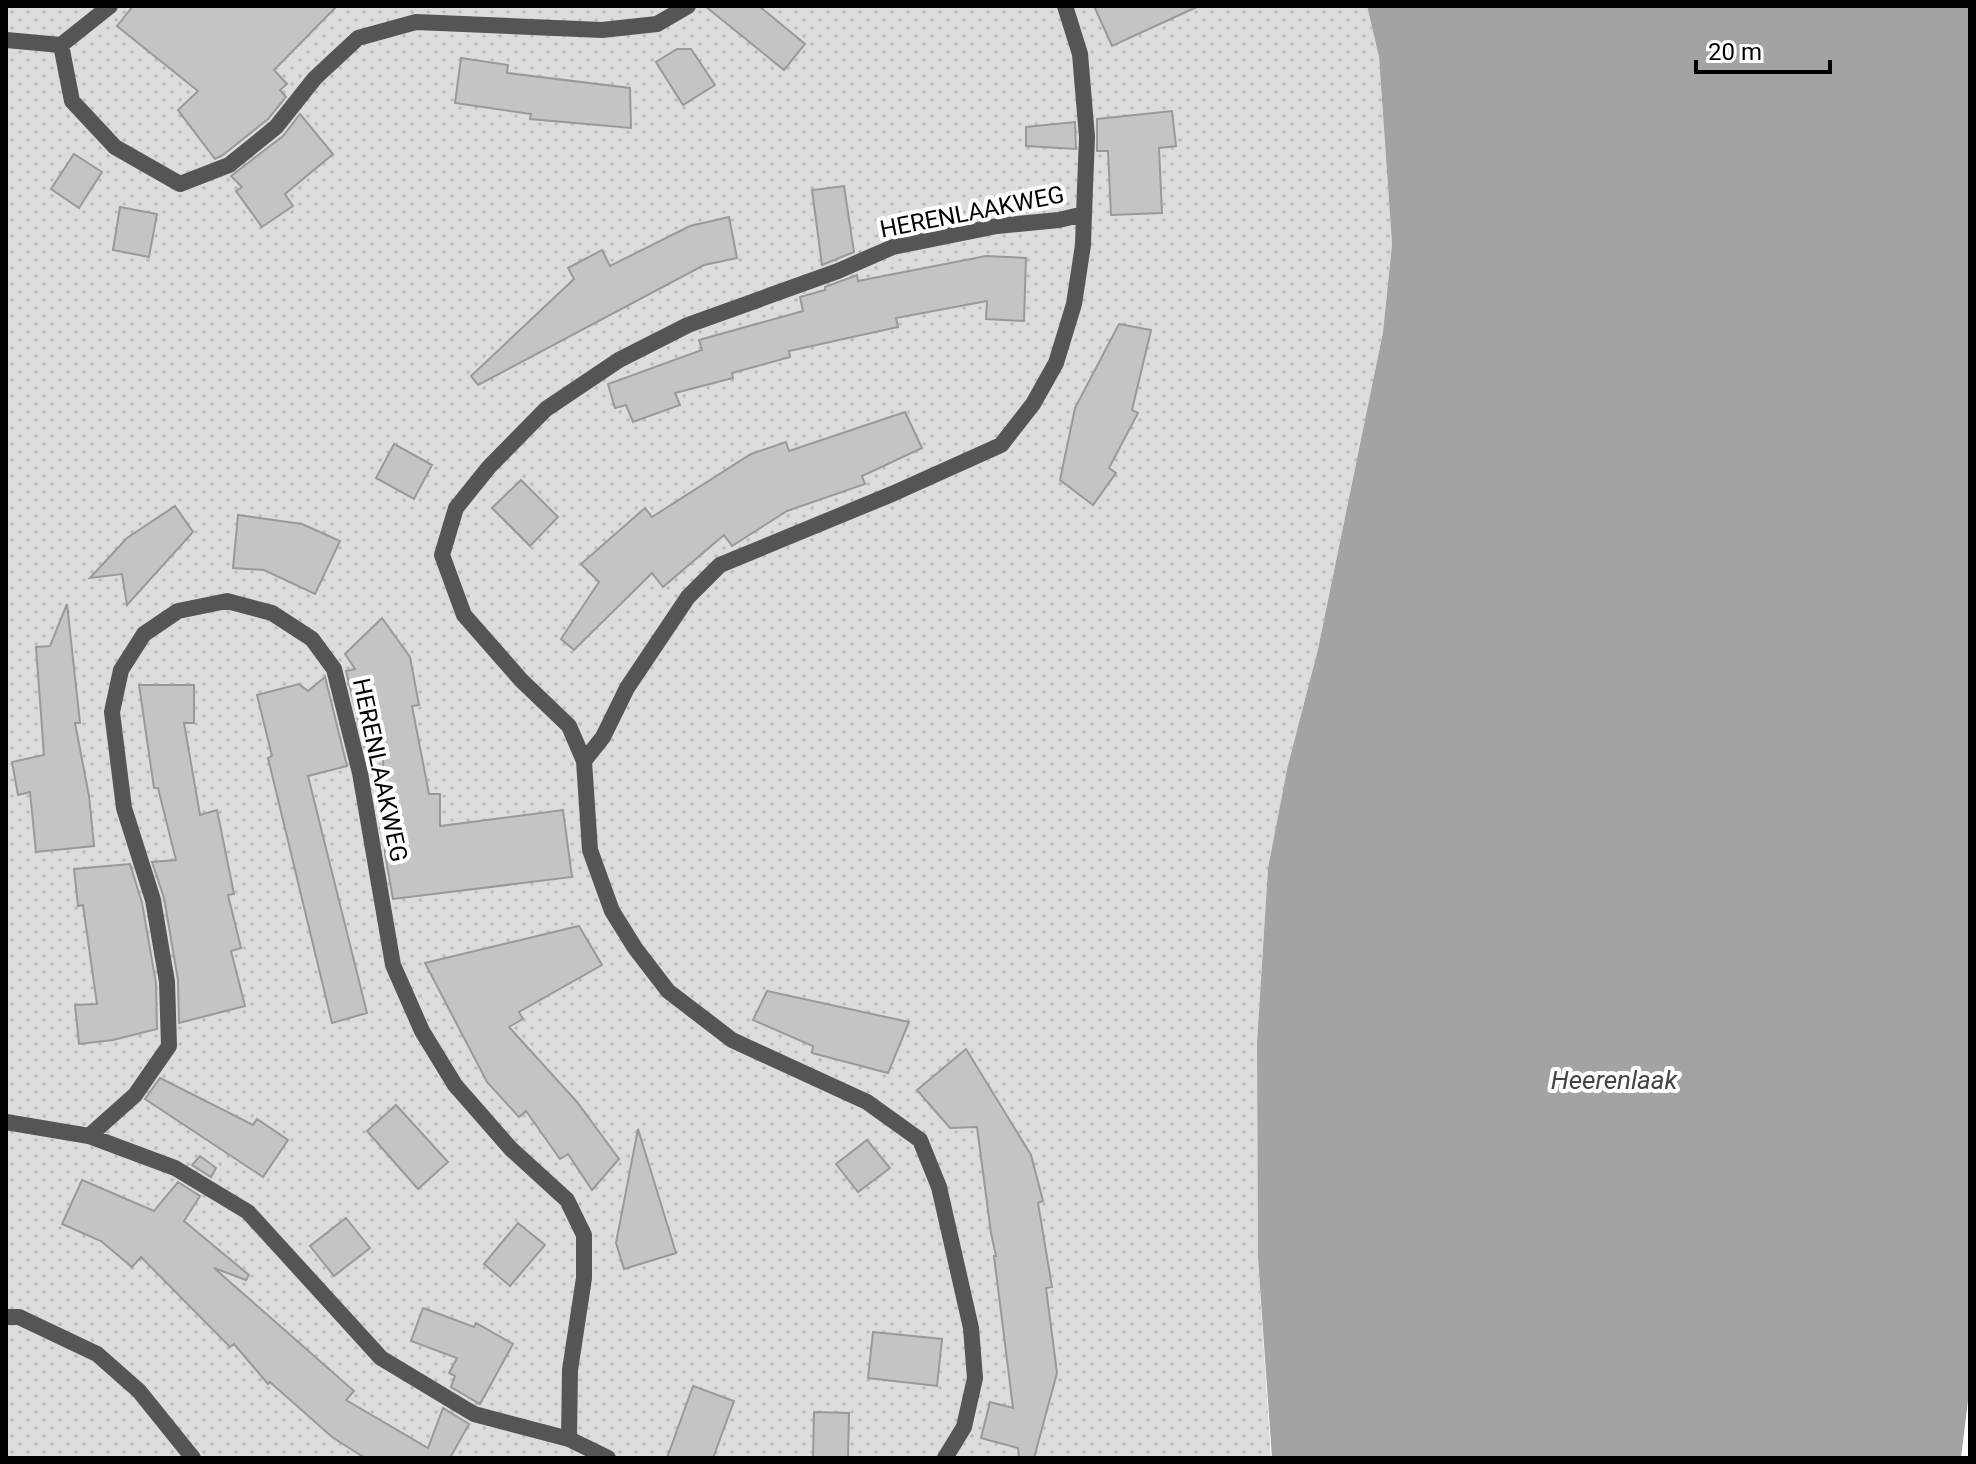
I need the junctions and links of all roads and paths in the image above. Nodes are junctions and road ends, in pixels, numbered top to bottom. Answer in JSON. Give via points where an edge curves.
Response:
{"nodes":[{"id":1,"x":110,"y":6,"type":"edge"},
{"id":2,"x":688,"y":6,"type":"edge"},
{"id":3,"x":1065,"y":6,"type":"edge"},
{"id":4,"x":6,"y":40,"type":"edge"},
{"id":5,"x":61,"y":45,"type":"junction"},
{"id":6,"x":1084,"y":214,"type":"junction"},
{"id":7,"x":584,"y":761,"type":"junction"},
{"id":8,"x":6,"y":1122,"type":"edge"},
{"id":9,"x":89,"y":1136,"type":"junction"},
{"id":10,"x":6,"y":1317,"type":"edge"},
{"id":11,"x":569,"y":1439,"type":"junction"},
{"id":12,"x":193,"y":1458,"type":"edge"},
{"id":13,"x":608,"y":1458,"type":"edge"},
{"id":14,"x":945,"y":1458,"type":"edge"}],
"edges":[{"from":1,"to":5,"type":"lane"},
{"from":2,"to":5,"type":"lane","via":[[657,24],[602,30],[416,22],[358,38],[315,78],[276,127],[229,165],[180,184],[115,147],[72,101]]},
{"from":3,"to":6,"type":"lane","via":[[1080,54],[1087,137]]},
{"from":4,"to":5,"type":"lane"},
{"from":6,"to":7,"type":"lane","name":"HERENLAAKWEG","via":[[1074,304],[1056,363],[1001,445],[720,565],[688,597]]},
{"from":6,"to":7,"type":"lane","name":"HERENLAAKWEG","via":[[893,247],[688,325],[619,360],[546,409],[489,467],[456,508],[442,555],[464,615],[569,726]]},
{"from":7,"to":14,"type":"lane","name":"HERENLAAKWEG","via":[[590,850],[612,911],[668,991],[732,1040],[867,1102],[920,1140],[939,1187],[971,1328],[975,1378],[964,1427]]},
{"from":8,"to":9,"type":"lane"},
{"from":9,"to":11,"type":"lane","via":[[175,1168],[248,1212],[381,1358],[474,1414]]},
{"from":9,"to":11,"type":"lane","name":"HERENLAAKWEG","via":[[135,1095],[169,1046],[167,982],[153,900],[124,808],[112,712],[121,670],[144,634],[178,611],[227,601],[272,613],[312,639],[334,669],[360,773],[393,965],[422,1031],[455,1085],[511,1149],[567,1200],[584,1235],[584,1278],[570,1370]]},
{"from":10,"to":12,"type":"lane","via":[[19,1317],[97,1354],[139,1391]]},
{"from":11,"to":13,"type":"lane"}]}
